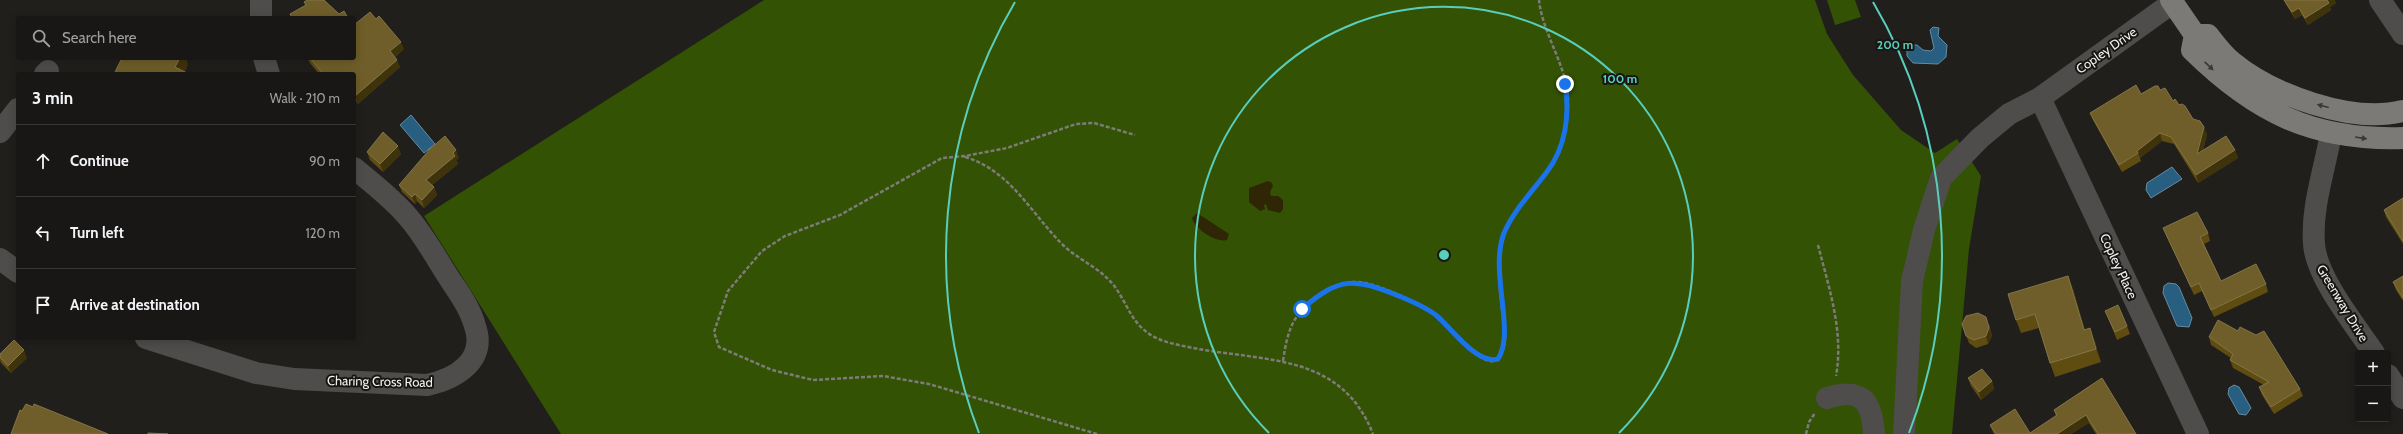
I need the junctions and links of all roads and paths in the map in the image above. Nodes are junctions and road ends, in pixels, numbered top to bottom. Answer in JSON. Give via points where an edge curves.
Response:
{"nodes":[{"id":1,"x":261,"y":0,"type":"edge"},
{"id":2,"x":1539,"y":0,"type":"edge"},
{"id":3,"x":2380,"y":0,"type":"edge"},
{"id":4,"x":2172,"y":1,"type":"edge"},
{"id":5,"x":261,"y":16,"type":"edge"},
{"id":6,"x":2403,"y":34,"type":"edge"},
{"id":7,"x":2195,"y":35,"type":"junction"},
{"id":8,"x":265,"y":60,"type":"edge"},
{"id":9,"x":268,"y":72,"type":"edge"},
{"id":10,"x":2040,"y":98,"type":"junction"},
{"id":11,"x":2403,"y":111,"type":"edge"},
{"id":12,"x":16,"y":112,"type":"edge"},
{"id":13,"x":0,"y":132,"type":"edge"},
{"id":14,"x":2331,"y":133,"type":"junction"},
{"id":15,"x":1135,"y":135,"type":"dead end"},
{"id":16,"x":2403,"y":138,"type":"edge"},
{"id":17,"x":964,"y":156,"type":"junction"},
{"id":18,"x":356,"y":170,"type":"edge"},
{"id":19,"x":1818,"y":246,"type":"dead end"},
{"id":20,"x":0,"y":259,"type":"edge"},
{"id":21,"x":16,"y":271,"type":"edge"},
{"id":22,"x":152,"y":340,"type":"edge"},
{"id":23,"x":2372,"y":350,"type":"edge"},
{"id":24,"x":1283,"y":361,"type":"junction"},
{"id":25,"x":2391,"y":380,"type":"edge"},
{"id":26,"x":1827,"y":398,"type":"junction"},
{"id":27,"x":2403,"y":398,"type":"edge"},
{"id":28,"x":1097,"y":434,"type":"edge"},
{"id":29,"x":1373,"y":434,"type":"edge"},
{"id":30,"x":1806,"y":434,"type":"edge"},
{"id":31,"x":1874,"y":434,"type":"edge"},
{"id":32,"x":1904,"y":434,"type":"edge"},
{"id":33,"x":2198,"y":434,"type":"edge"}],
"edges":[{"from":1,"to":5,"type":"street"},
{"from":2,"to":24,"type":"path","via":[[1565,84],[1568,104],[1566,128],[1557,155],[1547,173],[1518,208],[1504,234],[1499,270],[1506,337],[1503,352],[1498,359],[1490,362],[1480,357],[1436,315],[1414,302],[1359,282],[1337,286],[1324,292],[1302,309],[1294,318],[1287,335]]},
{"from":3,"to":6,"type":"street"},
{"from":4,"to":7,"type":"main road"},
{"from":4,"to":10,"type":"street","name":"Copley Drive"},
{"from":11,"to":7,"type":"main road","one_way":true,"via":[[2351,114],[2309,102],[2264,84],[2232,62],[2208,35]]},
{"from":7,"to":14,"type":"main road","one_way":true,"via":[[2192,50],[2237,90],[2269,111]]},
{"from":8,"to":9,"type":"street"},
{"from":10,"to":32,"type":"street","name":"Copley Drive","via":[[2009,114],[1980,138],[1941,178],[1924,230],[1912,282]]},
{"from":10,"to":33,"type":"street","name":"Copley Place"},
{"from":12,"to":13,"type":"street"},
{"from":14,"to":16,"type":"main road","one_way":true,"via":[[2371,139]]},
{"from":14,"to":23,"type":"street","name":"Greenway Drive","via":[[2315,213],[2314,244],[2323,275]]},
{"from":15,"to":17,"type":"path","via":[[1094,123],[1076,124],[1007,148]]},
{"from":17,"to":24,"type":"path","via":[[980,161],[1013,186],[1062,244],[1109,280],[1142,328],[1155,338],[1224,354]]},
{"from":17,"to":28,"type":"path","via":[[942,158],[840,215],[785,236],[762,250],[728,291],[714,332],[719,347],[779,372],[814,380],[883,376],[929,384]]},
{"from":18,"to":22,"type":"street","name":"Charing Cross Road","via":[[409,218],[466,305],[476,327],[477,348],[470,362],[460,373],[445,381],[427,385],[294,379],[256,373]]},
{"from":19,"to":26,"type":"path","via":[[1836,314],[1838,340],[1839,360],[1836,376]]},
{"from":20,"to":21,"type":"street"},
{"from":24,"to":29,"type":"path","via":[[1329,378],[1359,406]]},
{"from":25,"to":27,"type":"street"},
{"from":26,"to":30,"type":"path","via":[[1809,422]]},
{"from":26,"to":31,"type":"street","via":[[1843,393],[1859,395],[1868,405]]}]}
